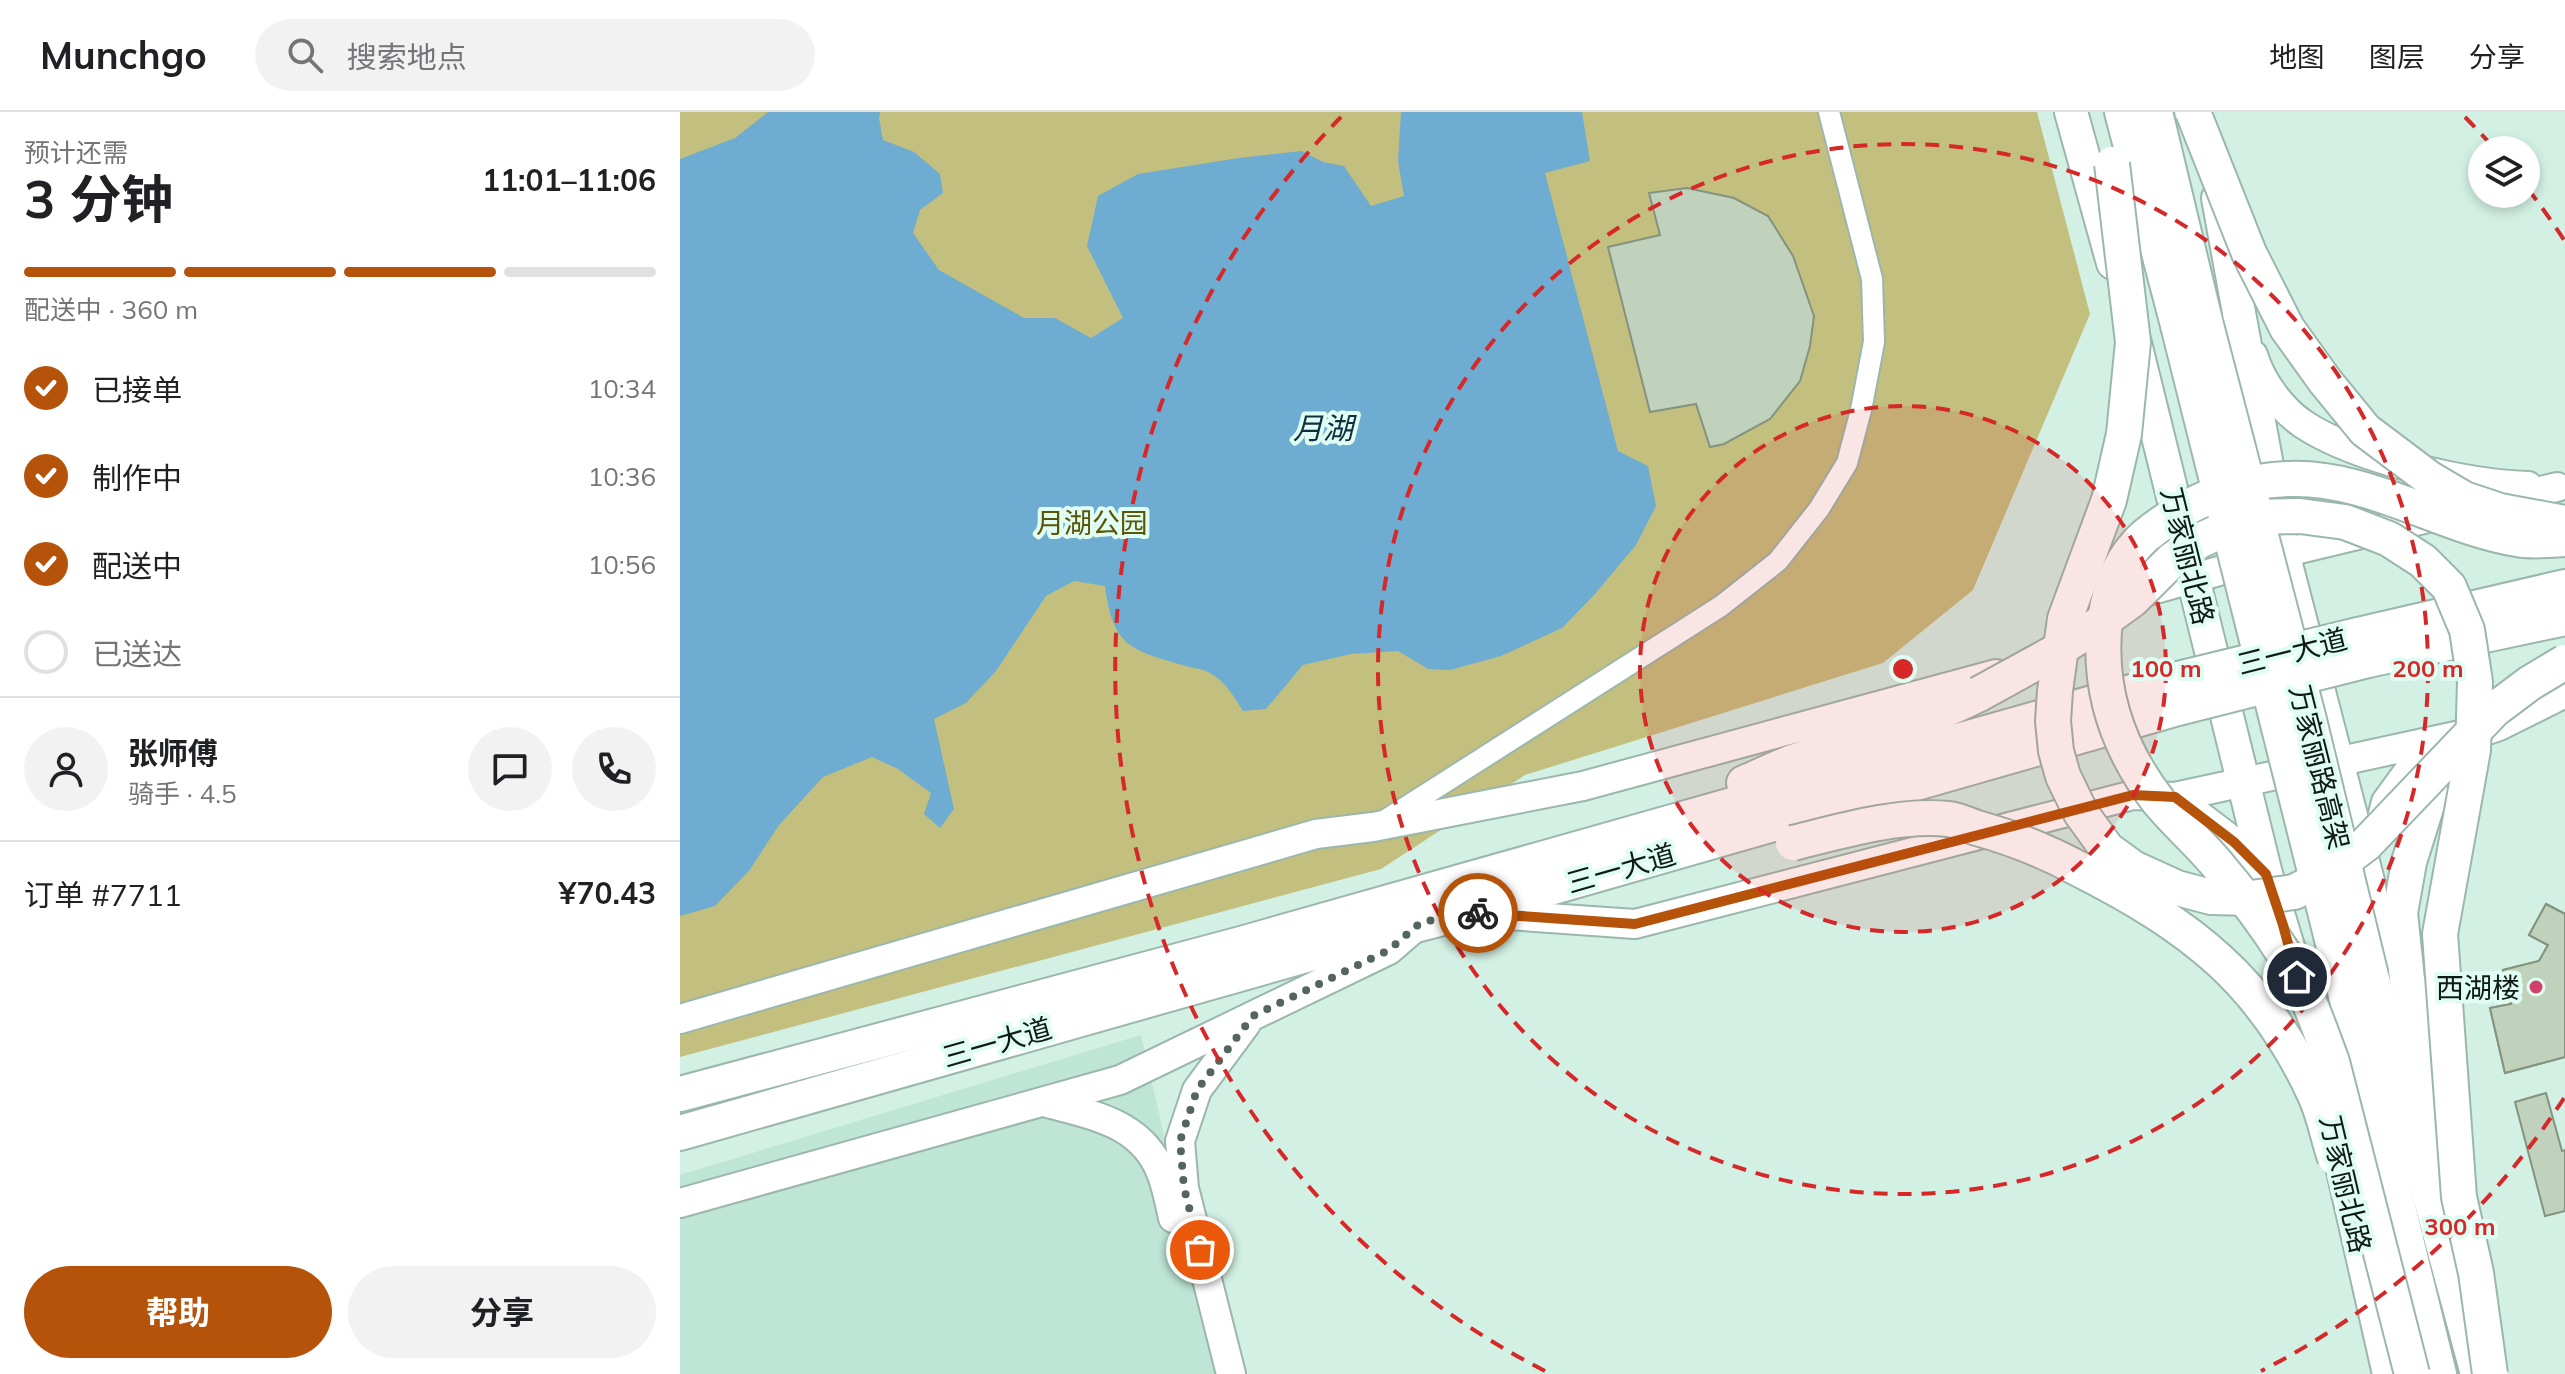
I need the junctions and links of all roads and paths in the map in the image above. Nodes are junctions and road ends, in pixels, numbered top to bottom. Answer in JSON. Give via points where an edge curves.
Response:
{"nodes":[{"id":1,"x":1829,"y":112,"type":"edge"},
{"id":2,"x":2071,"y":112,"type":"edge"},
{"id":3,"x":2103,"y":112,"type":"edge"},
{"id":4,"x":2122,"y":112,"type":"edge"},
{"id":5,"x":2155,"y":112,"type":"edge"},
{"id":6,"x":2193,"y":112,"type":"edge"},
{"id":7,"x":2203,"y":112,"type":"edge"},
{"id":8,"x":2237,"y":304,"type":"junction"},
{"id":9,"x":2561,"y":488,"type":"edge"},
{"id":10,"x":2174,"y":501,"type":"junction"},
{"id":11,"x":2565,"y":523,"type":"edge"},
{"id":12,"x":2565,"y":539,"type":"edge"},
{"id":13,"x":2283,"y":553,"type":"junction"},
{"id":14,"x":2193,"y":578,"type":"junction"},
{"id":15,"x":2565,"y":587,"type":"edge"},
{"id":16,"x":2134,"y":595,"type":"junction"},
{"id":17,"x":2565,"y":618,"type":"edge"},
{"id":18,"x":2363,"y":648,"type":"junction"},
{"id":19,"x":2565,"y":662,"type":"edge"},
{"id":20,"x":2565,"y":693,"type":"edge"},
{"id":21,"x":2174,"y":694,"type":"junction"},
{"id":22,"x":2499,"y":726,"type":"junction"},
{"id":23,"x":2338,"y":763,"type":"junction"},
{"id":24,"x":2439,"y":766,"type":"junction"},
{"id":25,"x":2244,"y":783,"type":"junction"},
{"id":26,"x":2175,"y":797,"type":"junction"},
{"id":27,"x":1373,"y":827,"type":"junction"},
{"id":28,"x":1609,"y":839,"type":"junction"},
{"id":29,"x":2266,"y":874,"type":"junction"},
{"id":30,"x":2368,"y":881,"type":"junction"},
{"id":31,"x":1538,"y":891,"type":"junction"},
{"id":32,"x":1466,"y":912,"type":"junction"},
{"id":33,"x":1420,"y":923,"type":"junction"},
{"id":34,"x":1253,"y":1016,"type":"junction"},
{"id":35,"x":680,"y":1019,"type":"edge"},
{"id":36,"x":680,"y":1094,"type":"edge"},
{"id":37,"x":1044,"y":1102,"type":"junction"},
{"id":38,"x":680,"y":1133,"type":"edge"},
{"id":39,"x":2459,"y":1197,"type":"junction"},
{"id":40,"x":680,"y":1203,"type":"edge"},
{"id":41,"x":2412,"y":1372,"type":"edge"},
{"id":42,"x":1213,"y":1374,"type":"edge"},
{"id":43,"x":1231,"y":1374,"type":"edge"},
{"id":44,"x":2478,"y":1374,"type":"edge"},
{"id":45,"x":2490,"y":1374,"type":"edge"},
{"id":46,"x":2497,"y":1374,"type":"edge"}],
"edges":[{"from":1,"to":27,"type":"street","via":[[1872,279],[1874,342],[1847,463],[1819,509],[1778,561],[1721,606]]},
{"from":2,"to":10,"type":"main road","name":"万家丽北路"},
{"from":3,"to":24,"type":"highway","bridge":true,"via":[[2133,342],[2124,434],[2109,500],[2065,619],[2055,691],[2056,751],[2081,813],[2107,849],[2133,868],[2211,897],[2251,898],[2294,892],[2320,879],[2366,844]]},
{"from":4,"to":41,"type":"highway","name":"万家丽路高架","bridge":true,"via":[[2270,689]]},
{"from":5,"to":44,"type":"highway","name":"万家丽路高架","bridge":true,"via":[[2370,972]]},
{"from":6,"to":11,"type":"highway","bridge":true,"via":[[2249,253],[2287,328],[2365,430],[2464,499]]},
{"from":7,"to":8,"type":"main road"},
{"from":8,"to":9,"type":"main road","via":[[2267,385],[2303,424],[2373,457],[2496,485]]},
{"from":8,"to":13,"type":"main road"},
{"from":9,"to":13,"type":"main road"},
{"from":10,"to":14,"type":"main road","name":"万家丽北路"},
{"from":10,"to":16,"type":"main road","via":[[2154,567]]},
{"from":12,"to":41,"type":"highway","bridge":true,"via":[[2519,540],[2316,480],[2258,481],[2195,503],[2132,547],[2107,607],[2103,670],[2122,742],[2160,802],[2221,869],[2287,958],[2316,1018]]},
{"from":13,"to":14,"type":"main road"},
{"from":13,"to":23,"type":"main road"},
{"from":14,"to":16,"type":"main road"},
{"from":14,"to":25,"type":"main road","name":"万家丽北路"},
{"from":15,"to":18,"type":"highway","name":"三一大道"},
{"from":16,"to":27,"type":"main road","via":[[2105,622],[2036,662],[1583,786]]},
{"from":17,"to":18,"type":"highway","name":"三一大道"},
{"from":18,"to":21,"type":"highway","name":"三一大道","bridge":true},
{"from":19,"to":24,"type":"highway","bridge":true,"via":[[2494,710]]},
{"from":20,"to":22,"type":"main road"},
{"from":21,"to":28,"type":"highway","name":"三一大道"},
{"from":21,"to":31,"type":"highway","name":"三一大道"},
{"from":22,"to":23,"type":"main road"},
{"from":22,"to":30,"type":"main road","via":[[2433,749],[2410,769],[2386,802]]},
{"from":23,"to":25,"type":"main road"},
{"from":23,"to":30,"type":"main road"},
{"from":24,"to":39,"type":"highway","bridge":true,"via":[[2409,862],[2400,913],[2407,979]]},
{"from":25,"to":26,"type":"main road"},
{"from":25,"to":29,"type":"main road","name":"万家丽北路"},
{"from":26,"to":29,"type":"main road"},
{"from":26,"to":32,"type":"main road","via":[[2133,795],[1635,924]]},
{"from":27,"to":35,"type":"main road","via":[[1316,834]]},
{"from":28,"to":36,"type":"highway","name":"三一大道"},
{"from":28,"to":39,"type":"highway","bridge":true,"via":[[1796,761],[1929,717],[1979,694],[2099,624],[2199,541],[2251,517],[2345,522],[2389,539],[2423,561],[2449,587],[2467,630],[2475,682],[2473,750],[2440,934]]},
{"from":29,"to":41,"type":"main road","name":"万家丽北路"},
{"from":30,"to":46,"type":"main road","via":[[2402,1051]]},
{"from":31,"to":32,"type":"highway","name":"三一大道"},
{"from":31,"to":41,"type":"highway","bridge":true,"via":[[1602,893],[1868,824],[1949,819],[2035,846],[2146,905],[2231,970],[2285,1041],[2316,1096],[2360,1241]]},
{"from":32,"to":33,"type":"highway","name":"三一大道"},
{"from":33,"to":34,"type":"main road","via":[[1389,950]]},
{"from":33,"to":38,"type":"highway","name":"三一大道"},
{"from":34,"to":37,"type":"main road","via":[[1120,1080]]},
{"from":34,"to":43,"type":"main road","via":[[1197,1090],[1180,1141],[1184,1188]]},
{"from":37,"to":40,"type":"main road"},
{"from":37,"to":42,"type":"main road","via":[[1115,1121],[1141,1140],[1161,1172]]},
{"from":39,"to":45,"type":"highway","bridge":true}]}
